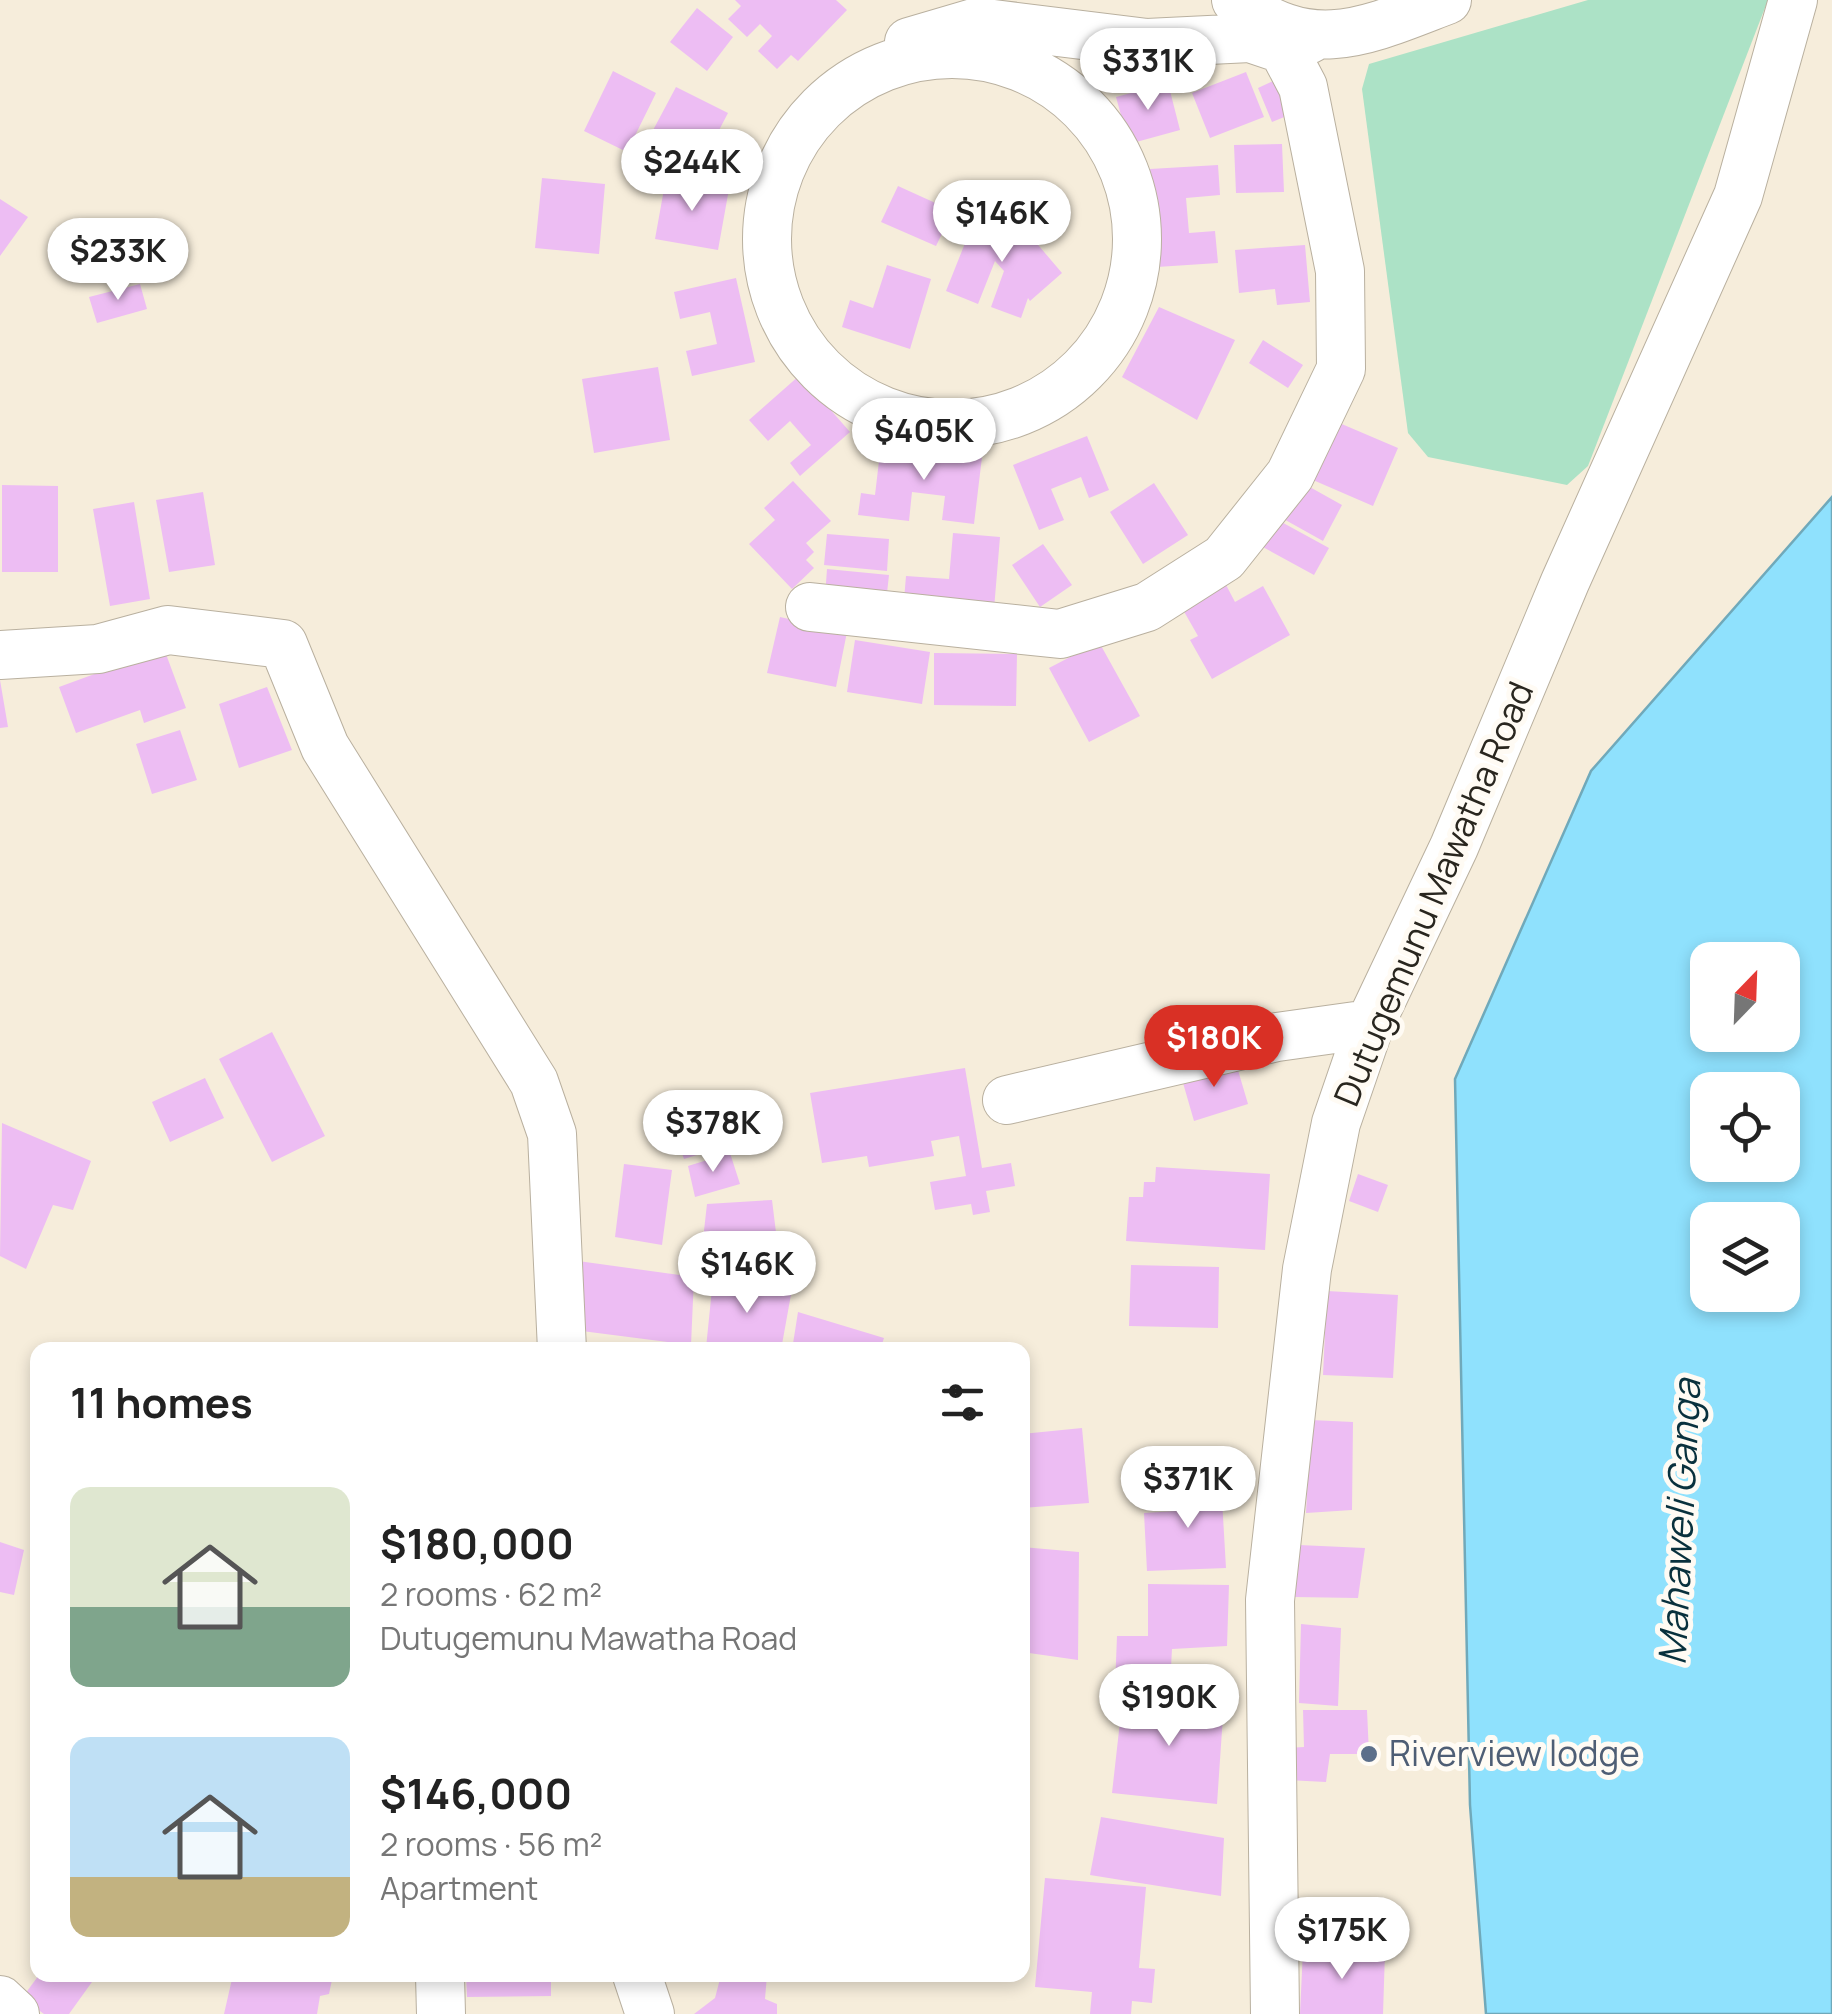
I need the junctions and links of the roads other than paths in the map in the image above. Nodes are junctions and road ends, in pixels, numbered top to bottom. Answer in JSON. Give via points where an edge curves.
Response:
{"nodes":[{"id":1,"x":1236,"y":0,"type":"edge"},
{"id":2,"x":1447,"y":0,"type":"edge"},
{"id":3,"x":1793,"y":0,"type":"edge"},
{"id":4,"x":1298,"y":43,"type":"junction"},
{"id":5,"x":862,"y":76,"type":"junction"},
{"id":6,"x":810,"y":607,"type":"dead end"},
{"id":7,"x":0,"y":655,"type":"edge"},
{"id":8,"x":1370,"y":1024,"type":"junction"},
{"id":9,"x":1007,"y":1100,"type":"dead end"},
{"id":10,"x":562,"y":1342,"type":"edge"},
{"id":11,"x":440,"y":1982,"type":"edge"},
{"id":12,"x":639,"y":1982,"type":"edge"},
{"id":13,"x":0,"y":2000,"type":"edge"},
{"id":14,"x":15,"y":2014,"type":"edge"},
{"id":15,"x":441,"y":2014,"type":"edge"},
{"id":16,"x":650,"y":2014,"type":"edge"},
{"id":17,"x":1275,"y":2014,"type":"edge"}],
"edges":[{"from":1,"to":4,"type":"street"},
{"from":2,"to":4,"type":"street","via":[[1380,26]]},
{"from":3,"to":8,"type":"street","name":"Dutugemunu Mawatha Road","via":[[1738,196]]},
{"from":4,"to":5,"type":"street","via":[[1146,43],[978,22],[898,45]]},
{"from":4,"to":6,"type":"street","via":[[1340,271],[1341,369],[1290,475],[1224,558],[1147,608],[1060,634]]},
{"from":5,"to":5,"type":"street","via":[[828,98],[780,163],[764,242],[769,282],[804,354],[867,406],[905,420],[953,422],[985,423],[1024,412],[1090,366],[1130,298],[1139,258],[1129,178],[1111,142],[1055,84],[1018,65],[939,53]]},
{"from":7,"to":10,"type":"street","via":[[98,649],[168,630],[283,644],[325,747],[534,1082],[552,1134]]},
{"from":8,"to":9,"type":"street","via":[[1277,1037]]},
{"from":8,"to":17,"type":"street","name":"Dutugemunu Mawatha Road","via":[[1336,1123],[1307,1269],[1270,1600]]},
{"from":11,"to":15,"type":"street"},
{"from":12,"to":16,"type":"street"},
{"from":13,"to":14,"type":"street"}]}
